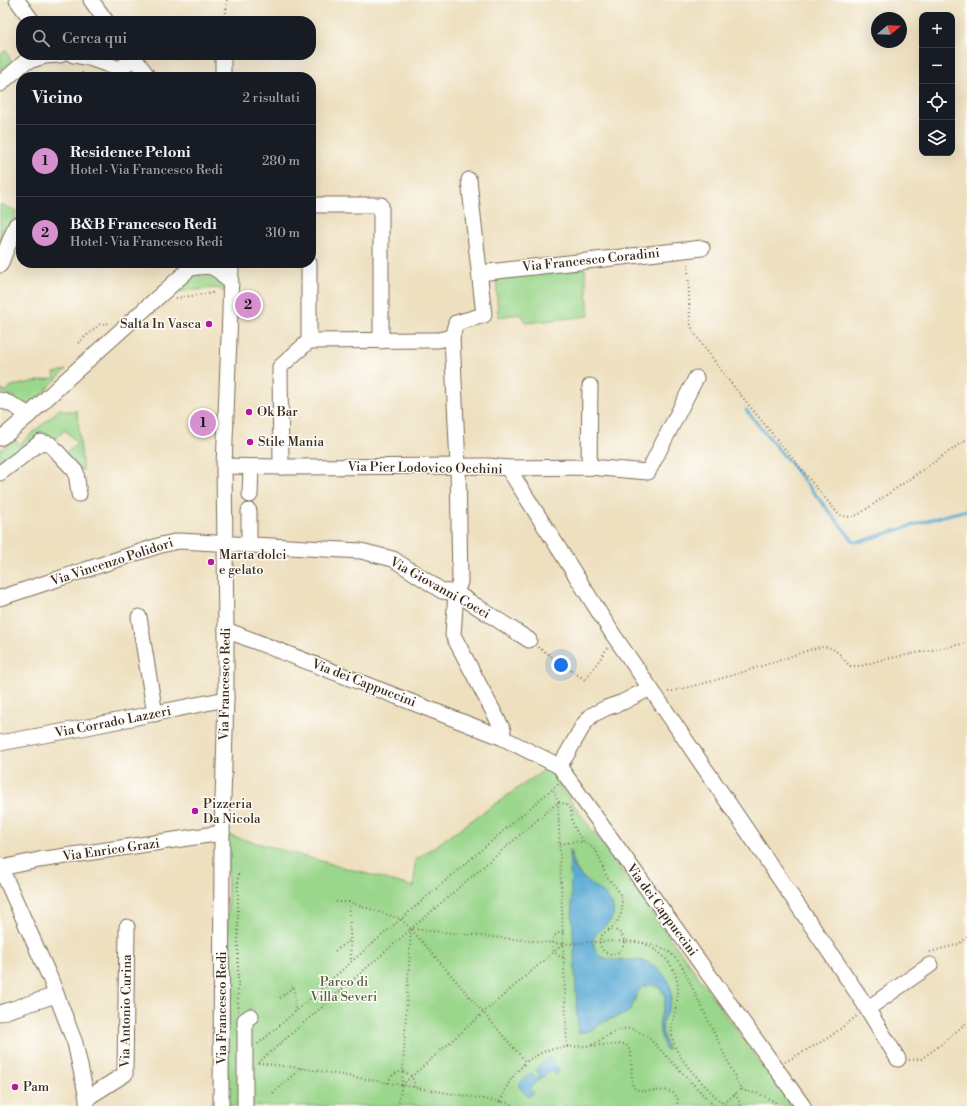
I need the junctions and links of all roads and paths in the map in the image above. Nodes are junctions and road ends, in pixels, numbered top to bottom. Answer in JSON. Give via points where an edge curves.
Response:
{"nodes":[{"id":1,"x":17,"y":0,"type":"edge"},
{"id":2,"x":91,"y":0,"type":"edge"},
{"id":3,"x":227,"y":0,"type":"edge"},
{"id":4,"x":28,"y":16,"type":"edge"},
{"id":5,"x":102,"y":16,"type":"edge"},
{"id":6,"x":225,"y":16,"type":"edge"},
{"id":7,"x":32,"y":60,"type":"edge"},
{"id":8,"x":105,"y":60,"type":"edge"},
{"id":9,"x":129,"y":60,"type":"edge"},
{"id":10,"x":136,"y":60,"type":"edge"},
{"id":11,"x":223,"y":60,"type":"edge"},
{"id":12,"x":111,"y":72,"type":"edge"},
{"id":13,"x":144,"y":72,"type":"edge"},
{"id":14,"x":223,"y":72,"type":"edge"},
{"id":15,"x":0,"y":84,"type":"edge"},
{"id":16,"x":469,"y":180,"type":"dead end"},
{"id":17,"x":316,"y":205,"type":"edge"},
{"id":18,"x":16,"y":225,"type":"dead end"},
{"id":19,"x":692,"y":254,"type":"joint"},
{"id":20,"x":0,"y":265,"type":"edge"},
{"id":21,"x":189,"y":268,"type":"edge"},
{"id":22,"x":214,"y":268,"type":"edge"},
{"id":23,"x":231,"y":268,"type":"edge"},
{"id":24,"x":309,"y":268,"type":"edge"},
{"id":25,"x":480,"y":273,"type":"junction"},
{"id":26,"x":231,"y":285,"type":"junction"},
{"id":27,"x":113,"y":322,"type":"dead end"},
{"id":28,"x":452,"y":337,"type":"junction"},
{"id":29,"x":309,"y":341,"type":"junction"},
{"id":30,"x":381,"y":341,"type":"junction"},
{"id":31,"x":78,"y":343,"type":"dead end"},
{"id":32,"x":696,"y":378,"type":"dead end"},
{"id":33,"x":590,"y":386,"type":"dead end"},
{"id":34,"x":0,"y":400,"type":"edge"},
{"id":35,"x":29,"y":416,"type":"junction"},
{"id":36,"x":0,"y":438,"type":"edge"},
{"id":37,"x":967,"y":439,"type":"edge"},
{"id":38,"x":224,"y":466,"type":"junction"},
{"id":39,"x":251,"y":466,"type":"junction"},
{"id":40,"x":458,"y":466,"type":"junction"},
{"id":41,"x":281,"y":467,"type":"junction"},
{"id":42,"x":589,"y":467,"type":"junction"},
{"id":43,"x":508,"y":468,"type":"junction"},
{"id":44,"x":0,"y":473,"type":"edge"},
{"id":45,"x":79,"y":494,"type":"dead end"},
{"id":46,"x":250,"y":495,"type":"dead end"},
{"id":47,"x":249,"y":511,"type":"dead end"},
{"id":48,"x":226,"y":543,"type":"junction"},
{"id":49,"x":249,"y":545,"type":"junction"},
{"id":50,"x":456,"y":593,"type":"junction"},
{"id":51,"x":0,"y":598,"type":"edge"},
{"id":52,"x":139,"y":617,"type":"dead end"},
{"id":53,"x":226,"y":630,"type":"junction"},
{"id":54,"x":614,"y":636,"type":"junction"},
{"id":55,"x":529,"y":640,"type":"joint"},
{"id":56,"x":967,"y":643,"type":"edge"},
{"id":57,"x":653,"y":691,"type":"junction"},
{"id":58,"x":226,"y":699,"type":"junction"},
{"id":59,"x":155,"y":714,"type":"junction"},
{"id":60,"x":501,"y":737,"type":"junction"},
{"id":61,"x":0,"y":743,"type":"edge"},
{"id":62,"x":563,"y":771,"type":"junction"},
{"id":63,"x":553,"y":789,"type":"junction"},
{"id":64,"x":558,"y":802,"type":"junction"},
{"id":65,"x":222,"y":833,"type":"junction"},
{"id":66,"x":585,"y":843,"type":"junction"},
{"id":67,"x":560,"y":844,"type":"junction"},
{"id":68,"x":0,"y":867,"type":"edge"},
{"id":69,"x":238,"y":872,"type":"dead end"},
{"id":70,"x":336,"y":902,"type":"dead end"},
{"id":71,"x":349,"y":902,"type":"junction"},
{"id":72,"x":401,"y":919,"type":"junction"},
{"id":73,"x":127,"y":927,"type":"dead end"},
{"id":74,"x":411,"y":929,"type":"junction"},
{"id":75,"x":607,"y":931,"type":"junction"},
{"id":76,"x":562,"y":932,"type":"junction"},
{"id":77,"x":350,"y":940,"type":"junction"},
{"id":78,"x":624,"y":941,"type":"junction"},
{"id":79,"x":600,"y":942,"type":"junction"},
{"id":80,"x":640,"y":942,"type":"junction"},
{"id":81,"x":552,"y":943,"type":"junction"},
{"id":82,"x":563,"y":944,"type":"junction"},
{"id":83,"x":335,"y":951,"type":"dead end"},
{"id":84,"x":554,"y":952,"type":"junction"},
{"id":85,"x":564,"y":957,"type":"junction"},
{"id":86,"x":351,"y":962,"type":"junction"},
{"id":87,"x":930,"y":965,"type":"dead end"},
{"id":88,"x":56,"y":995,"type":"junction"},
{"id":89,"x":280,"y":998,"type":"dead end"},
{"id":90,"x":868,"y":1009,"type":"junction"},
{"id":91,"x":295,"y":1012,"type":"junction"},
{"id":92,"x":0,"y":1013,"type":"edge"},
{"id":93,"x":483,"y":1013,"type":"junction"},
{"id":94,"x":244,"y":1015,"type":"joint"},
{"id":95,"x":967,"y":1022,"type":"edge"},
{"id":96,"x":590,"y":1046,"type":"junction"},
{"id":97,"x":567,"y":1047,"type":"junction"},
{"id":98,"x":244,"y":1055,"type":"junction"},
{"id":99,"x":898,"y":1059,"type":"joint"},
{"id":100,"x":526,"y":1062,"type":"junction"},
{"id":101,"x":301,"y":1068,"type":"junction"},
{"id":102,"x":402,"y":1072,"type":"junction"},
{"id":103,"x":411,"y":1076,"type":"junction"},
{"id":104,"x":388,"y":1083,"type":"junction"},
{"id":105,"x":402,"y":1085,"type":"junction"},
{"id":106,"x":414,"y":1087,"type":"junction"},
{"id":107,"x":741,"y":1089,"type":"junction"},
{"id":108,"x":273,"y":1093,"type":"dead end"},
{"id":109,"x":735,"y":1094,"type":"junction"},
{"id":110,"x":87,"y":1102,"type":"edge"},
{"id":111,"x":501,"y":1102,"type":"junction"},
{"id":112,"x":722,"y":1105,"type":"edge"},
{"id":113,"x":221,"y":1106,"type":"edge"},
{"id":114,"x":245,"y":1106,"type":"edge"},
{"id":115,"x":398,"y":1106,"type":"edge"},
{"id":116,"x":512,"y":1106,"type":"edge"},
{"id":117,"x":677,"y":1106,"type":"edge"},
{"id":118,"x":714,"y":1106,"type":"edge"},
{"id":119,"x":741,"y":1106,"type":"edge"},
{"id":120,"x":779,"y":1106,"type":"edge"},
{"id":121,"x":803,"y":1106,"type":"edge"}],
"edges":[{"from":1,"to":4,"type":"street"},
{"from":2,"to":5,"type":"street"},
{"from":3,"to":6,"type":"path"},
{"from":7,"to":15,"type":"street","via":[[25,62]]},
{"from":8,"to":9,"type":"street","via":[[120,69]]},
{"from":8,"to":12,"type":"street"},
{"from":10,"to":13,"type":"street"},
{"from":11,"to":14,"type":"street"},
{"from":16,"to":25,"type":"street"},
{"from":17,"to":30,"type":"street","via":[[381,205]]},
{"from":18,"to":20,"type":"street"},
{"from":19,"to":25,"type":"street","name":"Via Francesco Coradini"},
{"from":19,"to":37,"type":"path","via":[[690,322],[694,333],[726,377],[839,515],[858,515]]},
{"from":21,"to":35,"type":"street"},
{"from":22,"to":26,"type":"street"},
{"from":23,"to":26,"type":"street","name":"Via Francesco Redi"},
{"from":24,"to":29,"type":"street"},
{"from":25,"to":28,"type":"street","via":[[484,315],[456,323]]},
{"from":26,"to":38,"type":"street","name":"Via Francesco Redi"},
{"from":27,"to":31,"type":"path","via":[[100,324]]},
{"from":28,"to":30,"type":"street","via":[[438,340]]},
{"from":28,"to":40,"type":"street"},
{"from":29,"to":30,"type":"street"},
{"from":29,"to":41,"type":"street","via":[[280,367]]},
{"from":32,"to":42,"type":"street","via":[[648,472]]},
{"from":33,"to":42,"type":"street"},
{"from":34,"to":35,"type":"street"},
{"from":35,"to":36,"type":"street"},
{"from":38,"to":39,"type":"street","name":"Via Pier Lodovico Occhini"},
{"from":38,"to":48,"type":"street","name":"Via Francesco Redi"},
{"from":39,"to":41,"type":"street","name":"Via Pier Lodovico Occhini"},
{"from":39,"to":46,"type":"street"},
{"from":40,"to":41,"type":"street","name":"Via Pier Lodovico Occhini"},
{"from":40,"to":43,"type":"street","name":"Via Pier Lodovico Occhini"},
{"from":40,"to":50,"type":"street","via":[[460,582]]},
{"from":42,"to":43,"type":"street"},
{"from":43,"to":54,"type":"street","name":"Via Pier Lodovico Occhini"},
{"from":44,"to":45,"type":"street","via":[[42,442],[50,444],[76,472]]},
{"from":47,"to":49,"type":"street"},
{"from":48,"to":49,"type":"street","name":"Via Giovanni Cocci"},
{"from":48,"to":51,"type":"street","name":"Via Vincenzo Polidori","via":[[179,541],[161,545]]},
{"from":48,"to":53,"type":"street","name":"Via Francesco Redi"},
{"from":49,"to":50,"type":"street","name":"Via Giovanni Cocci","via":[[361,551],[393,559],[442,590]]},
{"from":50,"to":55,"type":"street","name":"Via Giovanni Cocci"},
{"from":50,"to":60,"type":"street","via":[[453,635],[503,730]]},
{"from":52,"to":59,"type":"street"},
{"from":53,"to":58,"type":"street","name":"Via Francesco Redi"},
{"from":53,"to":60,"type":"street","name":"Via dei Cappuccini"},
{"from":54,"to":55,"type":"path","via":[[584,680]]},
{"from":54,"to":57,"type":"street","name":"Via Pier Lodovico Occhini"},
{"from":56,"to":57,"type":"path","via":[[861,666],[850,666],[836,650],[827,646],[686,688]]},
{"from":57,"to":62,"type":"street","via":[[592,715],[567,754]]},
{"from":57,"to":90,"type":"street","name":"Via Pier Lodovico Occhini"},
{"from":58,"to":59,"type":"street","name":"Via Corrado Lazzeri"},
{"from":58,"to":65,"type":"street","name":"Via Francesco Redi"},
{"from":59,"to":61,"type":"street","name":"Via Corrado Lazzeri"},
{"from":60,"to":62,"type":"street","name":"Via dei Cappuccini"},
{"from":62,"to":63,"type":"path"},
{"from":62,"to":121,"type":"street","name":"Via dei Cappuccini"},
{"from":63,"to":64,"type":"path"},
{"from":63,"to":72,"type":"path"},
{"from":64,"to":66,"type":"path","via":[[569,807],[576,831]]},
{"from":64,"to":67,"type":"path"},
{"from":64,"to":74,"type":"path"},
{"from":65,"to":68,"type":"street","name":"Via Enrico Grazi"},
{"from":65,"to":113,"type":"street","name":"Via Francesco Redi"},
{"from":66,"to":67,"type":"path"},
{"from":66,"to":75,"type":"path","via":[[596,850],[607,878],[616,888],[622,903],[622,914],[616,924]]},
{"from":67,"to":76,"type":"path"},
{"from":68,"to":88,"type":"street","name":"Via Antonio Curina"},
{"from":69,"to":94,"type":"path"},
{"from":70,"to":71,"type":"path"},
{"from":71,"to":72,"type":"path"},
{"from":71,"to":77,"type":"path"},
{"from":72,"to":74,"type":"path"},
{"from":72,"to":86,"type":"path"},
{"from":73,"to":110,"type":"street","name":"Via Antonio Curina","via":[[125,1074]]},
{"from":74,"to":81,"type":"path"},
{"from":74,"to":93,"type":"path"},
{"from":74,"to":101,"type":"path","via":[[258,1063]]},
{"from":74,"to":102,"type":"path"},
{"from":75,"to":78,"type":"path","via":[[619,932]]},
{"from":75,"to":79,"type":"path","via":[[600,938]]},
{"from":76,"to":81,"type":"path","via":[[556,934]]},
{"from":76,"to":82,"type":"path"},
{"from":77,"to":83,"type":"path"},
{"from":77,"to":86,"type":"path"},
{"from":78,"to":79,"type":"path"},
{"from":78,"to":79,"type":"path","via":[[620,951],[615,954],[605,952]]},
{"from":78,"to":80,"type":"path"},
{"from":79,"to":82,"type":"path"},
{"from":80,"to":107,"type":"path","via":[[650,943],[669,952],[683,968]]},
{"from":80,"to":112,"type":"path","via":[[656,950],[669,962],[677,979],[678,989],[671,1031],[676,1050]]},
{"from":81,"to":82,"type":"path"},
{"from":81,"to":84,"type":"path"},
{"from":82,"to":84,"type":"path"},
{"from":82,"to":85,"type":"path"},
{"from":84,"to":85,"type":"path"},
{"from":84,"to":93,"type":"path"},
{"from":85,"to":97,"type":"path"},
{"from":86,"to":91,"type":"path"},
{"from":87,"to":90,"type":"street"},
{"from":88,"to":92,"type":"street"},
{"from":88,"to":110,"type":"street","name":"Via Antonio Curina","via":[[75,1042]]},
{"from":89,"to":91,"type":"path","via":[[294,986]]},
{"from":90,"to":99,"type":"street","name":"Via Pier Lodovico Occhini"},
{"from":91,"to":98,"type":"path"},
{"from":93,"to":100,"type":"path"},
{"from":93,"to":103,"type":"path"},
{"from":94,"to":98,"type":"street"},
{"from":95,"to":99,"type":"path","via":[[921,1059]]},
{"from":96,"to":97,"type":"path"},
{"from":96,"to":117,"type":"path","via":[[627,1046],[631,1052],[633,1087],[640,1091],[670,1090],[678,1098]]},
{"from":96,"to":118,"type":"path","via":[[623,1028],[642,1032]]},
{"from":97,"to":100,"type":"path","via":[[539,1053]]},
{"from":98,"to":114,"type":"street"},
{"from":100,"to":111,"type":"path","via":[[511,1078]]},
{"from":101,"to":104,"type":"path"},
{"from":101,"to":108,"type":"path"},
{"from":102,"to":103,"type":"path"},
{"from":102,"to":104,"type":"path","via":[[393,1074]]},
{"from":102,"to":105,"type":"path"},
{"from":103,"to":105,"type":"path"},
{"from":103,"to":106,"type":"path"},
{"from":104,"to":105,"type":"path"},
{"from":105,"to":106,"type":"path"},
{"from":105,"to":115,"type":"path"},
{"from":106,"to":111,"type":"path"},
{"from":107,"to":109,"type":"path"},
{"from":107,"to":120,"type":"path","via":[[764,1096]]},
{"from":109,"to":112,"type":"path"},
{"from":109,"to":119,"type":"path"},
{"from":111,"to":116,"type":"path","via":[[510,1103]]}]}
